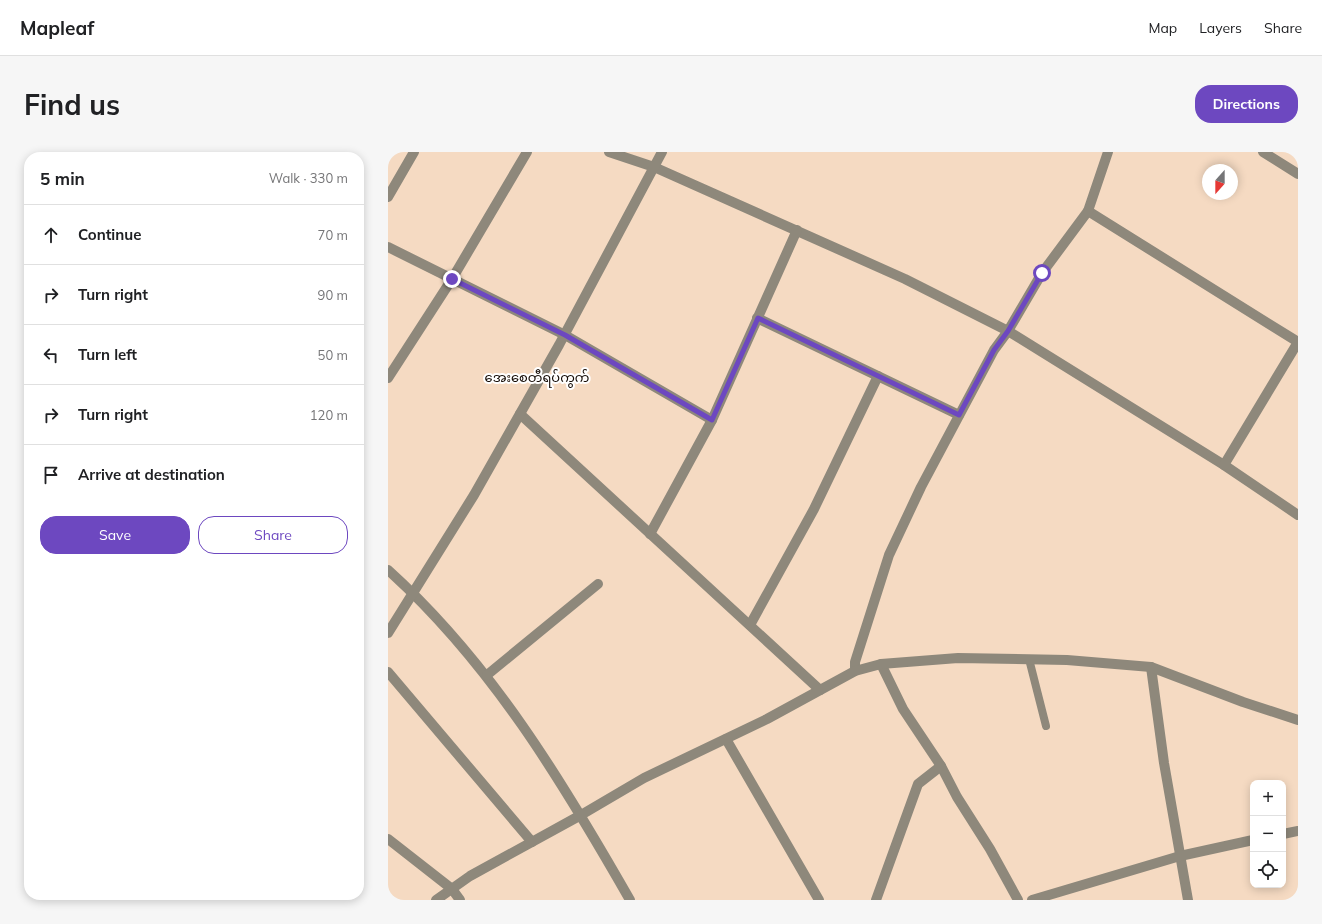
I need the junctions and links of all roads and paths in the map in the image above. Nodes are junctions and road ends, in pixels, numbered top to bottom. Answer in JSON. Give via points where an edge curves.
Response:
{"nodes":[{"id":1,"x":414,"y":152,"type":"edge"},
{"id":2,"x":527,"y":152,"type":"edge"},
{"id":3,"x":609,"y":152,"type":"edge"},
{"id":4,"x":662,"y":152,"type":"edge"},
{"id":5,"x":1108,"y":152,"type":"edge"},
{"id":6,"x":1263,"y":152,"type":"edge"},
{"id":7,"x":654,"y":167,"type":"junction"},
{"id":8,"x":1298,"y":174,"type":"edge"},
{"id":9,"x":388,"y":197,"type":"edge"},
{"id":10,"x":1088,"y":211,"type":"junction"},
{"id":11,"x":797,"y":230,"type":"junction"},
{"id":12,"x":388,"y":247,"type":"edge"},
{"id":13,"x":452,"y":279,"type":"junction"},
{"id":14,"x":758,"y":318,"type":"junction"},
{"id":15,"x":1008,"y":331,"type":"junction"},
{"id":16,"x":565,"y":335,"type":"junction"},
{"id":17,"x":1298,"y":342,"type":"edge"},
{"id":18,"x":878,"y":376,"type":"junction"},
{"id":19,"x":388,"y":378,"type":"edge"},
{"id":20,"x":520,"y":414,"type":"junction"},
{"id":21,"x":959,"y":415,"type":"junction"},
{"id":22,"x":712,"y":420,"type":"junction"},
{"id":23,"x":1224,"y":465,"type":"junction"},
{"id":24,"x":1298,"y":515,"type":"edge"},
{"id":25,"x":650,"y":534,"type":"junction"},
{"id":26,"x":388,"y":570,"type":"edge"},
{"id":27,"x":598,"y":584,"type":"dead end"},
{"id":28,"x":413,"y":592,"type":"junction"},
{"id":29,"x":750,"y":625,"type":"junction"},
{"id":30,"x":388,"y":633,"type":"edge"},
{"id":31,"x":1029,"y":659,"type":"junction"},
{"id":32,"x":881,"y":664,"type":"junction"},
{"id":33,"x":1152,"y":667,"type":"junction"},
{"id":34,"x":854,"y":671,"type":"junction"},
{"id":35,"x":388,"y":672,"type":"edge"},
{"id":36,"x":487,"y":675,"type":"junction"},
{"id":37,"x":820,"y":690,"type":"junction"},
{"id":38,"x":1298,"y":720,"type":"edge"},
{"id":39,"x":1046,"y":726,"type":"dead end"},
{"id":40,"x":726,"y":739,"type":"junction"},
{"id":41,"x":941,"y":766,"type":"junction"},
{"id":42,"x":581,"y":815,"type":"junction"},
{"id":43,"x":1298,"y":831,"type":"edge"},
{"id":44,"x":1286,"y":833,"type":"edge"},
{"id":45,"x":388,"y":840,"type":"edge"},
{"id":46,"x":1250,"y":841,"type":"edge"},
{"id":47,"x":532,"y":842,"type":"junction"},
{"id":48,"x":1180,"y":856,"type":"junction"},
{"id":49,"x":452,"y":889,"type":"junction"},
{"id":50,"x":436,"y":900,"type":"edge"},
{"id":51,"x":460,"y":900,"type":"edge"},
{"id":52,"x":630,"y":900,"type":"edge"},
{"id":53,"x":819,"y":900,"type":"edge"},
{"id":54,"x":876,"y":900,"type":"edge"},
{"id":55,"x":1018,"y":900,"type":"edge"},
{"id":56,"x":1032,"y":900,"type":"edge"},
{"id":57,"x":1188,"y":900,"type":"edge"}],
"edges":[{"from":1,"to":9,"type":"street"},
{"from":2,"to":13,"type":"street"},
{"from":3,"to":7,"type":"street"},
{"from":4,"to":7,"type":"street"},
{"from":5,"to":10,"type":"street"},
{"from":6,"to":8,"type":"street"},
{"from":7,"to":11,"type":"street"},
{"from":7,"to":16,"type":"street"},
{"from":10,"to":15,"type":"street","via":[[1042,273]]},
{"from":10,"to":17,"type":"street"},
{"from":11,"to":14,"type":"street"},
{"from":11,"to":15,"type":"street","via":[[905,278]]},
{"from":12,"to":13,"type":"street"},
{"from":13,"to":16,"type":"street"},
{"from":13,"to":19,"type":"street"},
{"from":14,"to":18,"type":"street"},
{"from":14,"to":22,"type":"street"},
{"from":15,"to":21,"type":"street","via":[[994,350]]},
{"from":15,"to":23,"type":"street"},
{"from":16,"to":20,"type":"street"},
{"from":16,"to":22,"type":"street"},
{"from":17,"to":23,"type":"street"},
{"from":18,"to":21,"type":"street"},
{"from":18,"to":29,"type":"street","via":[[814,509]]},
{"from":20,"to":25,"type":"street"},
{"from":20,"to":28,"type":"street","via":[[474,495]]},
{"from":21,"to":34,"type":"street","via":[[921,486],[889,555]]},
{"from":22,"to":25,"type":"street"},
{"from":23,"to":24,"type":"street"},
{"from":25,"to":29,"type":"street"},
{"from":26,"to":28,"type":"street"},
{"from":27,"to":36,"type":"street"},
{"from":28,"to":30,"type":"street"},
{"from":28,"to":36,"type":"street"},
{"from":29,"to":37,"type":"street"},
{"from":31,"to":32,"type":"street","via":[[958,658]]},
{"from":31,"to":33,"type":"street"},
{"from":31,"to":39,"type":"lane"},
{"from":32,"to":34,"type":"street"},
{"from":32,"to":41,"type":"street","via":[[904,709]]},
{"from":33,"to":38,"type":"street"},
{"from":33,"to":48,"type":"street","via":[[1164,763]]},
{"from":34,"to":37,"type":"street"},
{"from":35,"to":47,"type":"street"},
{"from":36,"to":42,"type":"street","via":[[539,747]]},
{"from":37,"to":40,"type":"street"},
{"from":40,"to":42,"type":"street","via":[[644,778]]},
{"from":40,"to":53,"type":"street"},
{"from":41,"to":54,"type":"street","via":[[918,784]]},
{"from":41,"to":55,"type":"street"},
{"from":42,"to":47,"type":"street"},
{"from":42,"to":52,"type":"street"},
{"from":43,"to":44,"type":"street"},
{"from":45,"to":49,"type":"street"},
{"from":46,"to":48,"type":"street"},
{"from":47,"to":49,"type":"street","via":[[470,876]]},
{"from":48,"to":56,"type":"street"},
{"from":48,"to":57,"type":"street"},
{"from":49,"to":50,"type":"street"},
{"from":49,"to":51,"type":"street"}]}
